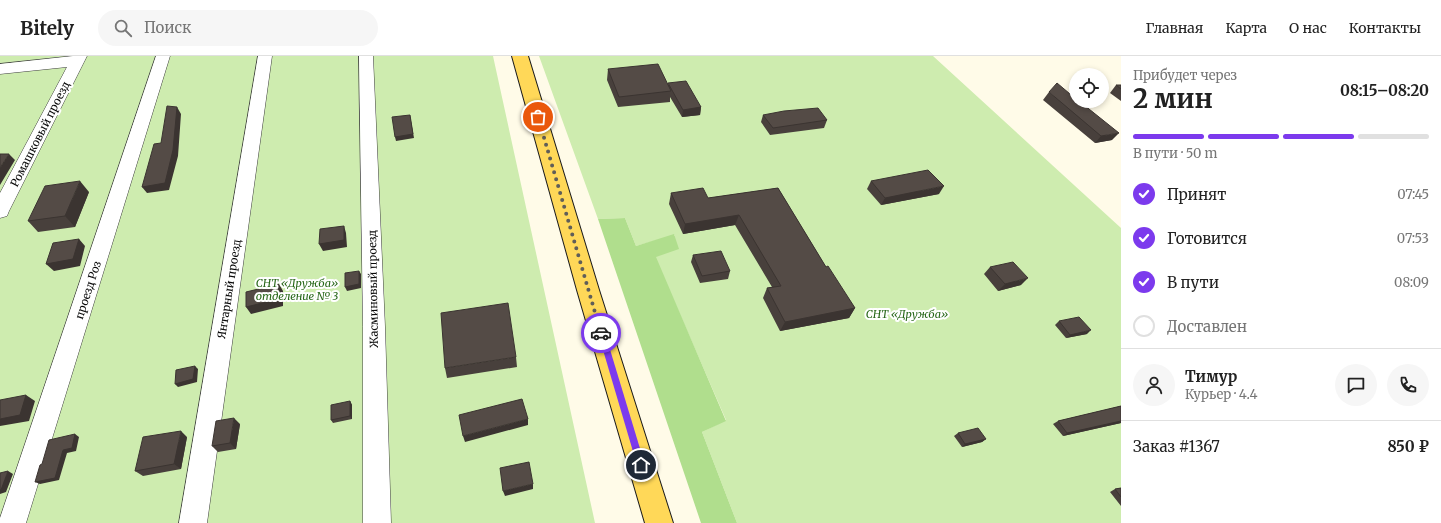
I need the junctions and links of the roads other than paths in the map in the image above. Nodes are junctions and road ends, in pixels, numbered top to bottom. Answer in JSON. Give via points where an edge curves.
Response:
{"nodes":[{"id":1,"x":163,"y":56,"type":"edge"},
{"id":2,"x":265,"y":56,"type":"edge"},
{"id":3,"x":366,"y":56,"type":"edge"},
{"id":4,"x":520,"y":56,"type":"edge"},
{"id":5,"x":79,"y":58,"type":"edge"},
{"id":6,"x":0,"y":69,"type":"edge"},
{"id":7,"x":0,"y":212,"type":"edge"},
{"id":8,"x":12,"y":523,"type":"edge"},
{"id":9,"x":193,"y":523,"type":"edge"},
{"id":10,"x":377,"y":523,"type":"edge"},
{"id":11,"x":659,"y":523,"type":"edge"}],
"edges":[{"from":1,"to":8,"type":"street","name":"проезд Роз"},
{"from":2,"to":9,"type":"street","name":"Янтарный проезд"},
{"from":3,"to":10,"type":"street","name":"Жасминовый проезд"},
{"from":4,"to":11,"type":"main road"},
{"from":5,"to":6,"type":"street"},
{"from":5,"to":7,"type":"street","name":"Ромашковый проезд"}]}
